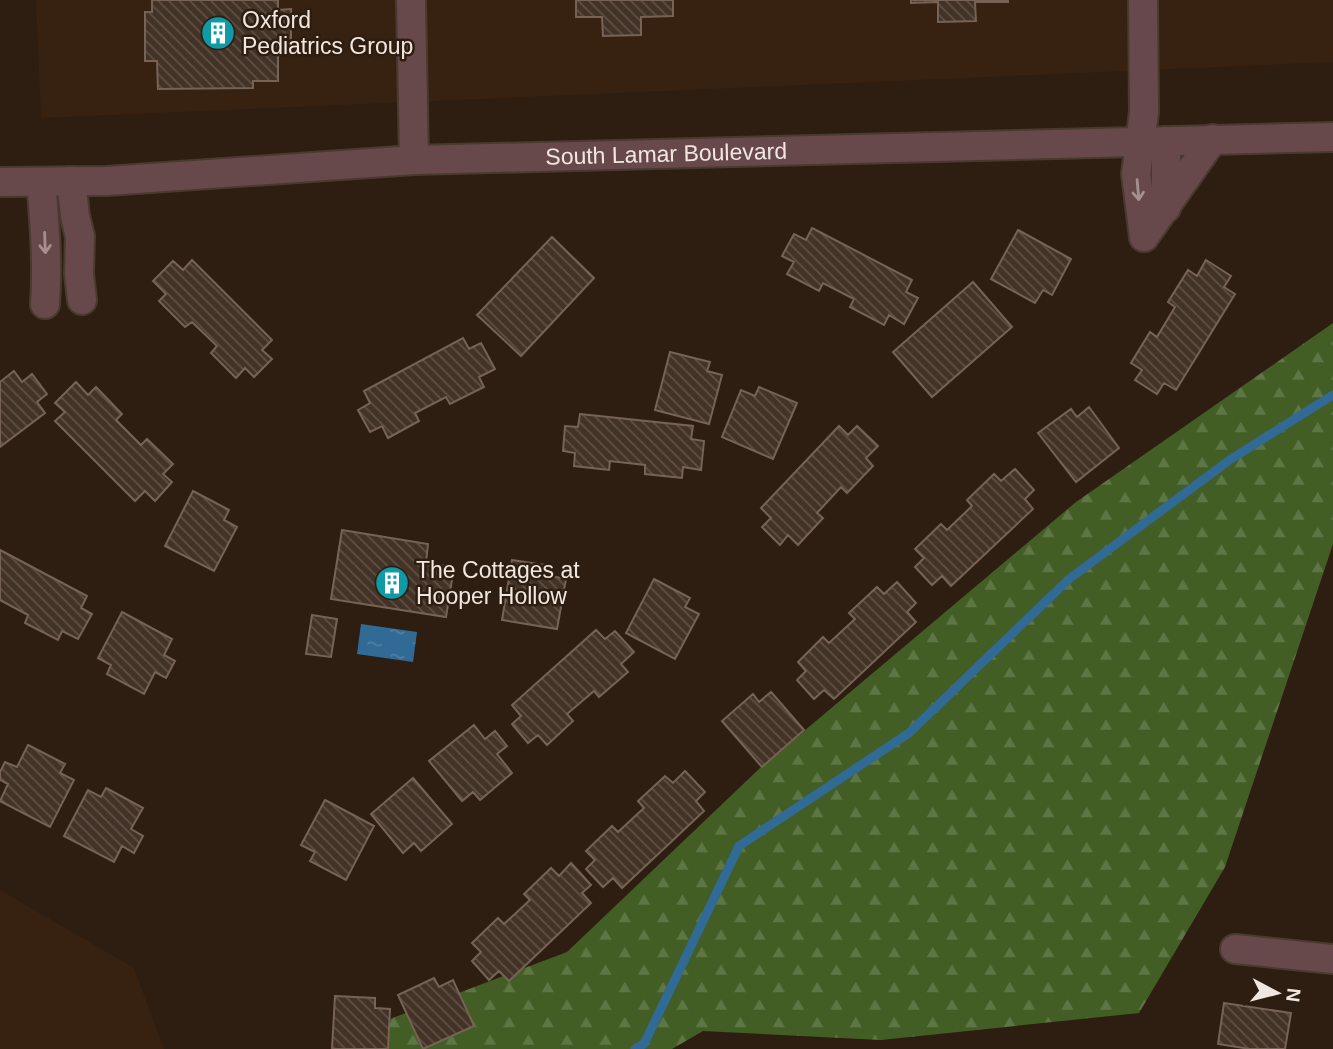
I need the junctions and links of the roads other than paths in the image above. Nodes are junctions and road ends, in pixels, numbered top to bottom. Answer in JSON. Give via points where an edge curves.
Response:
{"nodes":[{"id":1,"x":411,"y":0,"type":"edge"},
{"id":2,"x":1143,"y":0,"type":"edge"},
{"id":3,"x":1333,"y":137,"type":"edge"},
{"id":4,"x":1213,"y":139,"type":"junction"},
{"id":5,"x":1153,"y":141,"type":"junction"},
{"id":6,"x":414,"y":160,"type":"junction"},
{"id":7,"x":71,"y":181,"type":"junction"},
{"id":8,"x":107,"y":181,"type":"junction"},
{"id":9,"x":0,"y":182,"type":"edge"},
{"id":10,"x":41,"y":182,"type":"junction"},
{"id":11,"x":80,"y":237,"type":"junction"},
{"id":12,"x":82,"y":300,"type":"dead end"},
{"id":13,"x":45,"y":304,"type":"dead end"},
{"id":14,"x":1235,"y":949,"type":"dead end"},
{"id":15,"x":1333,"y":959,"type":"edge"}],
"edges":[{"from":1,"to":6,"type":"street"},
{"from":2,"to":5,"type":"street","via":[[1144,112]]},
{"from":3,"to":4,"type":"street","name":"South Lamar Boulevard"},
{"from":4,"to":5,"type":"street","name":"South Lamar Boulevard"},
{"from":4,"to":5,"type":"street","via":[[1166,208]]},
{"from":5,"to":6,"type":"street","name":"South Lamar Boulevard"},
{"from":6,"to":8,"type":"street","name":"South Lamar Boulevard"},
{"from":7,"to":8,"type":"street","name":"South Lamar Boulevard"},
{"from":7,"to":10,"type":"street","name":"South Lamar Boulevard"},
{"from":7,"to":11,"type":"street"},
{"from":8,"to":11,"type":"street"},
{"from":9,"to":10,"type":"street","name":"South Lamar Boulevard"},
{"from":10,"to":13,"type":"street","one_way":true},
{"from":11,"to":12,"type":"street"},
{"from":14,"to":15,"type":"street"}]}
